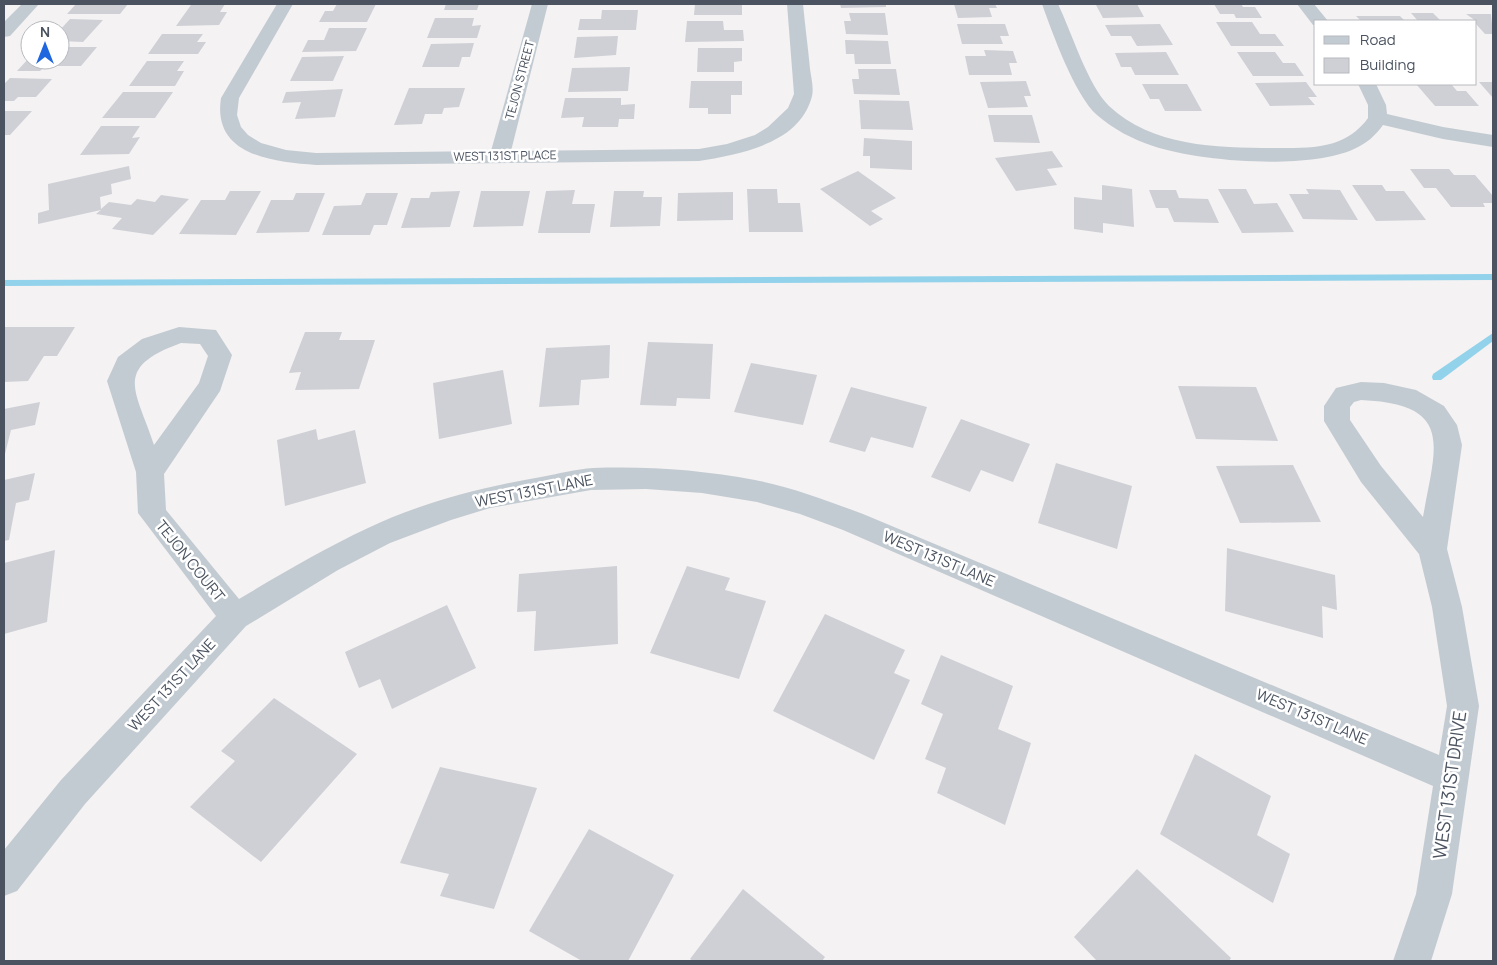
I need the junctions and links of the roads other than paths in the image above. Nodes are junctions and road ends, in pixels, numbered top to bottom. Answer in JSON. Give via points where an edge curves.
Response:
{"nodes":[{"id":1,"x":31,"y":4,"type":"edge"},
{"id":2,"x":285,"y":4,"type":"edge"},
{"id":3,"x":540,"y":4,"type":"edge"},
{"id":4,"x":795,"y":4,"type":"edge"},
{"id":5,"x":1050,"y":4,"type":"edge"},
{"id":6,"x":1305,"y":4,"type":"edge"},
{"id":7,"x":1318,"y":20,"type":"edge"},
{"id":8,"x":4,"y":32,"type":"edge"},
{"id":9,"x":1367,"y":85,"type":"edge"},
{"id":10,"x":1378,"y":118,"type":"junction"},
{"id":11,"x":1493,"y":141,"type":"edge"},
{"id":12,"x":500,"y":156,"type":"junction"},
{"id":13,"x":150,"y":472,"type":"junction"},
{"id":14,"x":1432,"y":549,"type":"junction"},
{"id":15,"x":235,"y":617,"type":"junction"},
{"id":16,"x":1451,"y":777,"type":"junction"},
{"id":17,"x":4,"y":878,"type":"edge"},
{"id":18,"x":1412,"y":961,"type":"edge"}],
"edges":[{"from":1,"to":8,"type":"street"},
{"from":2,"to":12,"type":"street","name":"WEST 131ST PLACE","via":[[229,101],[230,127],[245,142],[268,152],[316,159]]},
{"from":3,"to":12,"type":"street","name":"TEJON STREET"},
{"from":4,"to":12,"type":"street","name":"WEST 131ST PLACE","via":[[803,94],[800,105],[774,132],[742,147],[722,152]]},
{"from":5,"to":10,"type":"street","via":[[1100,108],[1127,127],[1171,144],[1220,153],[1326,152],[1364,135]]},
{"from":6,"to":7,"type":"street"},
{"from":9,"to":10,"type":"street","via":[[1377,105]]},
{"from":10,"to":11,"type":"street"},
{"from":13,"to":13,"type":"street","name":"TEJON COURT","via":[[212,385],[220,355],[207,336],[178,334],[150,345],[128,363],[120,381]]},
{"from":13,"to":15,"type":"street","name":"TEJON COURT","via":[[152,513]]},
{"from":14,"to":14,"type":"street","name":"WEST 131ST DRIVE","via":[[1449,445],[1444,425],[1435,413],[1407,397],[1361,391],[1345,395],[1337,406],[1337,421],[1371,474]]},
{"from":14,"to":16,"type":"street","name":"WEST 131ST DRIVE","via":[[1447,607],[1463,706]]},
{"from":15,"to":16,"type":"street","name":"WEST 131ST LANE","via":[[328,561],[380,535],[445,510],[499,495],[591,479],[702,482],[757,491],[852,522]]},
{"from":15,"to":17,"type":"street","name":"WEST 131ST LANE","via":[[73,792]]},
{"from":16,"to":18,"type":"street","name":"WEST 131ST DRIVE","via":[[1434,894]]}]}
